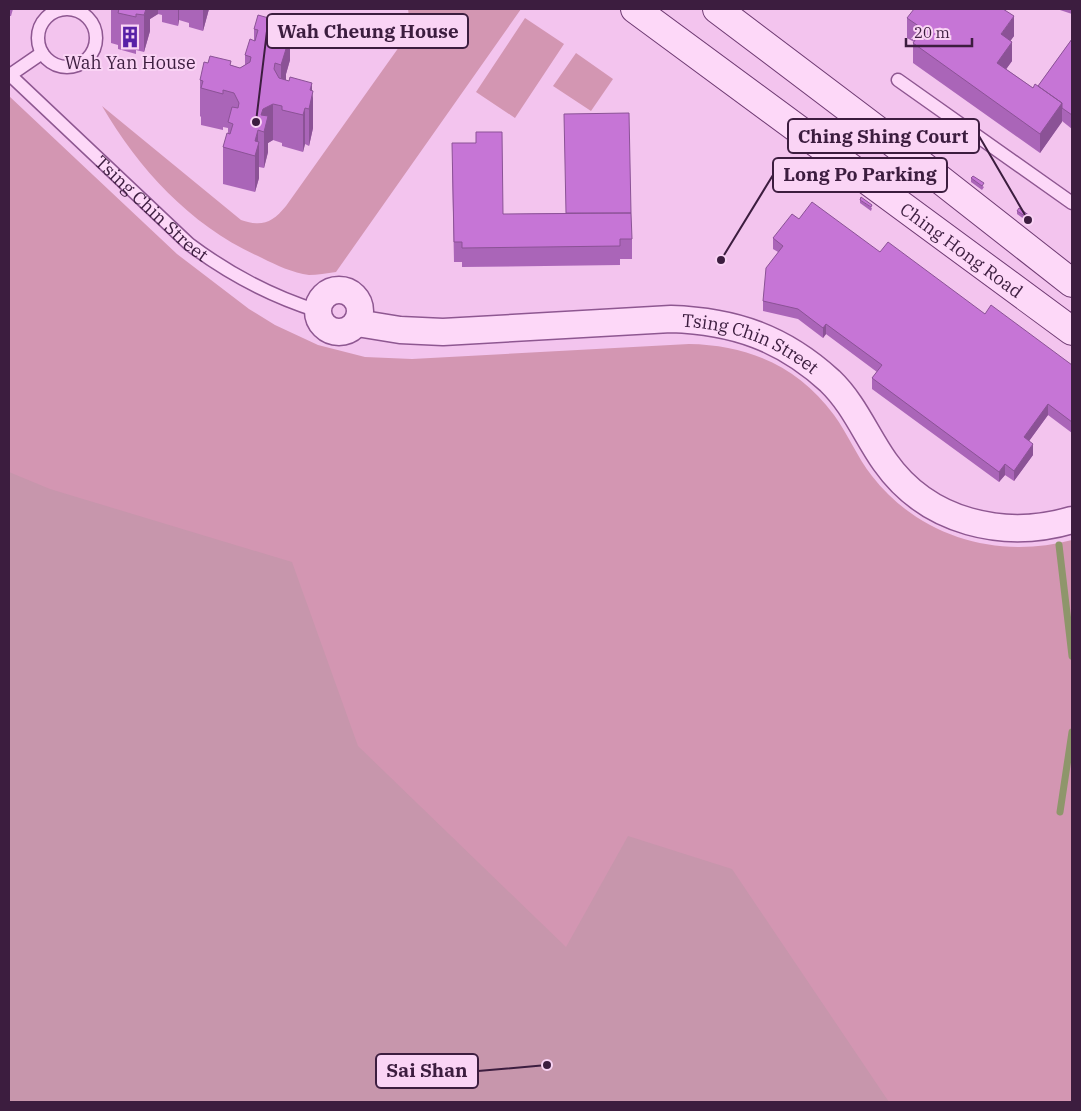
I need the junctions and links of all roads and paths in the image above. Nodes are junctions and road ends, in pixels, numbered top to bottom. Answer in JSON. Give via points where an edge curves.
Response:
{"nodes":[{"id":1,"x":635,"y":9,"type":"edge"},
{"id":2,"x":717,"y":9,"type":"edge"},
{"id":3,"x":42,"y":53,"type":"junction"},
{"id":4,"x":9,"y":74,"type":"edge"},
{"id":5,"x":898,"y":80,"type":"dead end"},
{"id":6,"x":1072,"y":203,"type":"edge"},
{"id":7,"x":1072,"y":283,"type":"edge"},
{"id":8,"x":318,"y":311,"type":"joint"},
{"id":9,"x":1072,"y":331,"type":"edge"},
{"id":10,"x":1072,"y":520,"type":"edge"}],
"edges":[{"from":1,"to":9,"type":"main road","name":"Ching Hong Road"},
{"from":2,"to":7,"type":"main road"},
{"from":3,"to":3,"type":"lane","via":[[38,35],[45,19],[52,13],[70,9],[79,11],[92,23],[96,43],[86,60],[78,66],[58,66]]},
{"from":3,"to":4,"type":"lane"},
{"from":4,"to":8,"type":"lane","name":"Tsing Chin Street","via":[[215,264],[273,295]]},
{"from":5,"to":6,"type":"lane"},
{"from":8,"to":10,"type":"street","name":"Tsing Chin Street","via":[[319,304],[328,293],[342,290],[358,302],[357,323],[400,330],[443,332],[671,319],[722,323],[769,339],[792,351],[831,382],[857,415],[886,464],[902,482],[940,509],[961,519],[1007,529],[1053,526]]}]}
